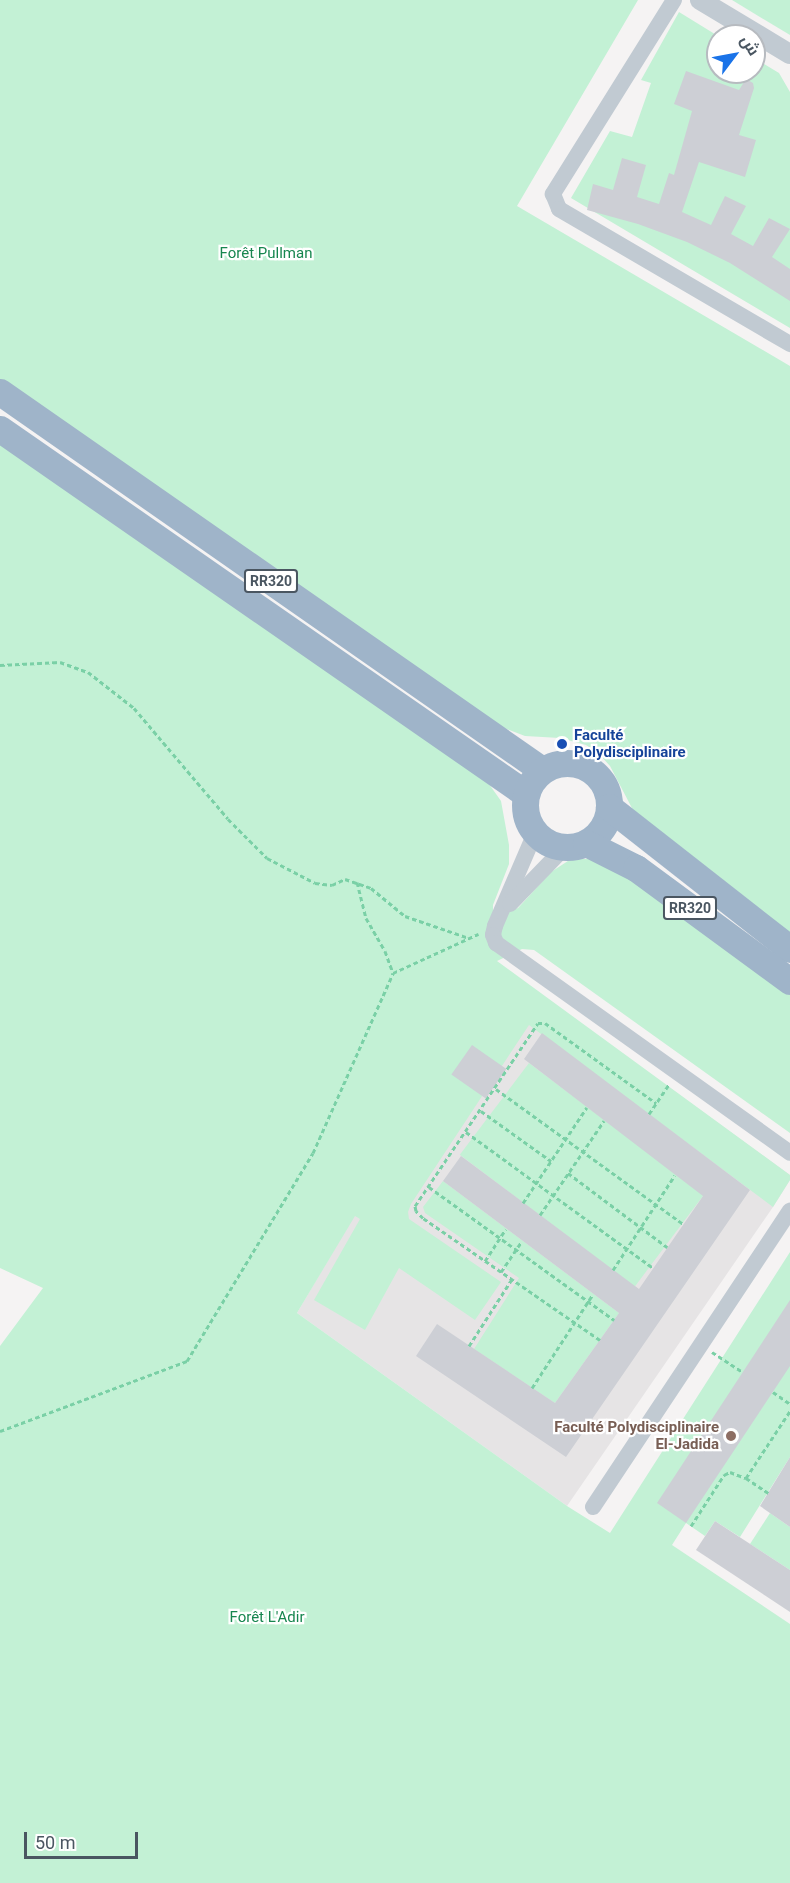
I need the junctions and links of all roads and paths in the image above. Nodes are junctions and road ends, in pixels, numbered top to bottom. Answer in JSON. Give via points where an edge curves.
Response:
{"nodes":[{"id":1,"x":674,"y":0,"type":"edge"},
{"id":2,"x":700,"y":0,"type":"edge"},
{"id":3,"x":790,"y":54,"type":"edge"},
{"id":4,"x":790,"y":344,"type":"edge"},
{"id":5,"x":0,"y":392,"type":"edge"},
{"id":6,"x":0,"y":429,"type":"edge"},
{"id":7,"x":0,"y":665,"type":"edge"},
{"id":8,"x":542,"y":770,"type":"junction"},
{"id":9,"x":526,"y":794,"type":"junction"},
{"id":10,"x":609,"y":807,"type":"junction"},
{"id":11,"x":535,"y":832,"type":"junction"},
{"id":12,"x":575,"y":845,"type":"junction"},
{"id":13,"x":357,"y":882,"type":"junction"},
{"id":14,"x":499,"y":919,"type":"junction"},
{"id":15,"x":469,"y":938,"type":"junction"},
{"id":16,"x":790,"y":949,"type":"edge"},
{"id":17,"x":393,"y":973,"type":"junction"},
{"id":18,"x":790,"y":981,"type":"edge"},
{"id":19,"x":676,"y":1073,"type":"junction"},
{"id":20,"x":496,"y":1089,"type":"junction"},
{"id":21,"x":656,"y":1102,"type":"junction"},
{"id":22,"x":586,"y":1107,"type":"dead end"},
{"id":23,"x":481,"y":1111,"type":"junction"},
{"id":24,"x":649,"y":1114,"type":"dead end"},
{"id":25,"x":604,"y":1121,"type":"dead end"},
{"id":26,"x":466,"y":1132,"type":"junction"},
{"id":27,"x":566,"y":1139,"type":"junction"},
{"id":28,"x":583,"y":1152,"type":"junction"},
{"id":29,"x":790,"y":1153,"type":"edge"},
{"id":30,"x":551,"y":1161,"type":"junction"},
{"id":31,"x":568,"y":1173,"type":"junction"},
{"id":32,"x":675,"y":1175,"type":"dead end"},
{"id":33,"x":537,"y":1184,"type":"junction"},
{"id":34,"x":429,"y":1187,"type":"junction"},
{"id":35,"x":553,"y":1195,"type":"junction"},
{"id":36,"x":523,"y":1203,"type":"dead end"},
{"id":37,"x":656,"y":1205,"type":"junction"},
{"id":38,"x":790,"y":1210,"type":"edge"},
{"id":39,"x":540,"y":1215,"type":"dead end"},
{"id":40,"x":683,"y":1224,"type":"dead end"},
{"id":41,"x":641,"y":1227,"type":"junction"},
{"id":42,"x":506,"y":1229,"type":"dead end"},
{"id":43,"x":500,"y":1238,"type":"junction"},
{"id":44,"x":522,"y":1241,"type":"dead end"},
{"id":45,"x":667,"y":1247,"type":"dead end"},
{"id":46,"x":627,"y":1249,"type":"junction"},
{"id":47,"x":516,"y":1250,"type":"junction"},
{"id":48,"x":485,"y":1261,"type":"junction"},
{"id":49,"x":653,"y":1268,"type":"dead end"},
{"id":50,"x":613,"y":1270,"type":"dead end"},
{"id":51,"x":501,"y":1272,"type":"junction"},
{"id":52,"x":512,"y":1279,"type":"junction"},
{"id":53,"x":593,"y":1294,"type":"dead end"},
{"id":54,"x":588,"y":1302,"type":"junction"},
{"id":55,"x":614,"y":1320,"type":"dead end"},
{"id":56,"x":575,"y":1323,"type":"junction"},
{"id":57,"x":600,"y":1340,"type":"dead end"},
{"id":58,"x":700,"y":1345,"type":"junction"},
{"id":59,"x":469,"y":1346,"type":"dead end"},
{"id":60,"x":743,"y":1372,"type":"dead end"},
{"id":61,"x":532,"y":1388,"type":"dead end"},
{"id":62,"x":773,"y":1392,"type":"dead end"},
{"id":63,"x":790,"y":1403,"type":"edge"},
{"id":64,"x":790,"y":1411,"type":"edge"},
{"id":65,"x":0,"y":1431,"type":"edge"},
{"id":66,"x":746,"y":1478,"type":"junction"},
{"id":67,"x":768,"y":1493,"type":"dead end"},
{"id":68,"x":593,"y":1507,"type":"dead end"},
{"id":69,"x":690,"y":1526,"type":"dead end"}],
"edges":[{"from":1,"to":4,"type":"street","via":[[553,194],[559,209]]},
{"from":2,"to":3,"type":"street"},
{"from":5,"to":8,"type":"highway","number":"RR320"},
{"from":6,"to":9,"type":"highway","number":"RR320"},
{"from":7,"to":13,"type":"path","via":[[60,662],[88,672],[134,708],[228,819],[267,858],[315,883],[332,885],[345,879]]},
{"from":8,"to":9,"type":"highway"},
{"from":8,"to":10,"type":"highway","via":[[572,763],[587,768],[607,792]]},
{"from":9,"to":11,"type":"highway","via":[[528,821]]},
{"from":10,"to":12,"type":"highway","via":[[598,834]]},
{"from":10,"to":16,"type":"highway","number":"RR320"},
{"from":11,"to":12,"type":"highway","number":"RR320","via":[[549,843]]},
{"from":11,"to":14,"type":"street"},
{"from":12,"to":14,"type":"street"},
{"from":12,"to":18,"type":"highway","number":"RR320","via":[[636,868]]},
{"from":13,"to":15,"type":"path","via":[[371,888],[405,916]]},
{"from":13,"to":17,"type":"path","via":[[366,918]]},
{"from":14,"to":15,"type":"path"},
{"from":14,"to":19,"type":"street","via":[[493,935],[505,951]]},
{"from":15,"to":17,"type":"path"},
{"from":17,"to":65,"type":"path","via":[[313,1153],[187,1361]]},
{"from":19,"to":21,"type":"path"},
{"from":19,"to":29,"type":"street"},
{"from":20,"to":21,"type":"path","via":[[538,1023],[545,1023]]},
{"from":20,"to":23,"type":"path"},
{"from":20,"to":27,"type":"path"},
{"from":21,"to":24,"type":"path"},
{"from":22,"to":27,"type":"path"},
{"from":23,"to":26,"type":"path"},
{"from":23,"to":30,"type":"path"},
{"from":25,"to":28,"type":"path"},
{"from":26,"to":33,"type":"path"},
{"from":26,"to":34,"type":"path"},
{"from":27,"to":28,"type":"path"},
{"from":27,"to":30,"type":"path"},
{"from":28,"to":31,"type":"path"},
{"from":28,"to":37,"type":"path"},
{"from":30,"to":33,"type":"path"},
{"from":31,"to":35,"type":"path"},
{"from":31,"to":41,"type":"path"},
{"from":32,"to":37,"type":"path"},
{"from":33,"to":35,"type":"path"},
{"from":33,"to":36,"type":"path"},
{"from":34,"to":43,"type":"path"},
{"from":34,"to":48,"type":"path","via":[[416,1211]]},
{"from":35,"to":39,"type":"path"},
{"from":35,"to":46,"type":"path"},
{"from":37,"to":40,"type":"path"},
{"from":37,"to":41,"type":"path"},
{"from":38,"to":58,"type":"street"},
{"from":41,"to":45,"type":"path"},
{"from":41,"to":46,"type":"path"},
{"from":42,"to":43,"type":"path"},
{"from":43,"to":47,"type":"path"},
{"from":43,"to":48,"type":"path"},
{"from":44,"to":47,"type":"path"},
{"from":46,"to":49,"type":"path"},
{"from":46,"to":50,"type":"path"},
{"from":47,"to":51,"type":"path"},
{"from":47,"to":54,"type":"path"},
{"from":48,"to":51,"type":"path"},
{"from":51,"to":52,"type":"path"},
{"from":52,"to":56,"type":"path"},
{"from":52,"to":59,"type":"path"},
{"from":53,"to":54,"type":"path"},
{"from":54,"to":55,"type":"path"},
{"from":54,"to":56,"type":"path"},
{"from":56,"to":57,"type":"path"},
{"from":56,"to":61,"type":"path"},
{"from":58,"to":60,"type":"path"},
{"from":58,"to":68,"type":"street"},
{"from":62,"to":63,"type":"path"},
{"from":64,"to":66,"type":"path"},
{"from":66,"to":67,"type":"path"},
{"from":66,"to":69,"type":"path","via":[[730,1472],[724,1475]]}]}
